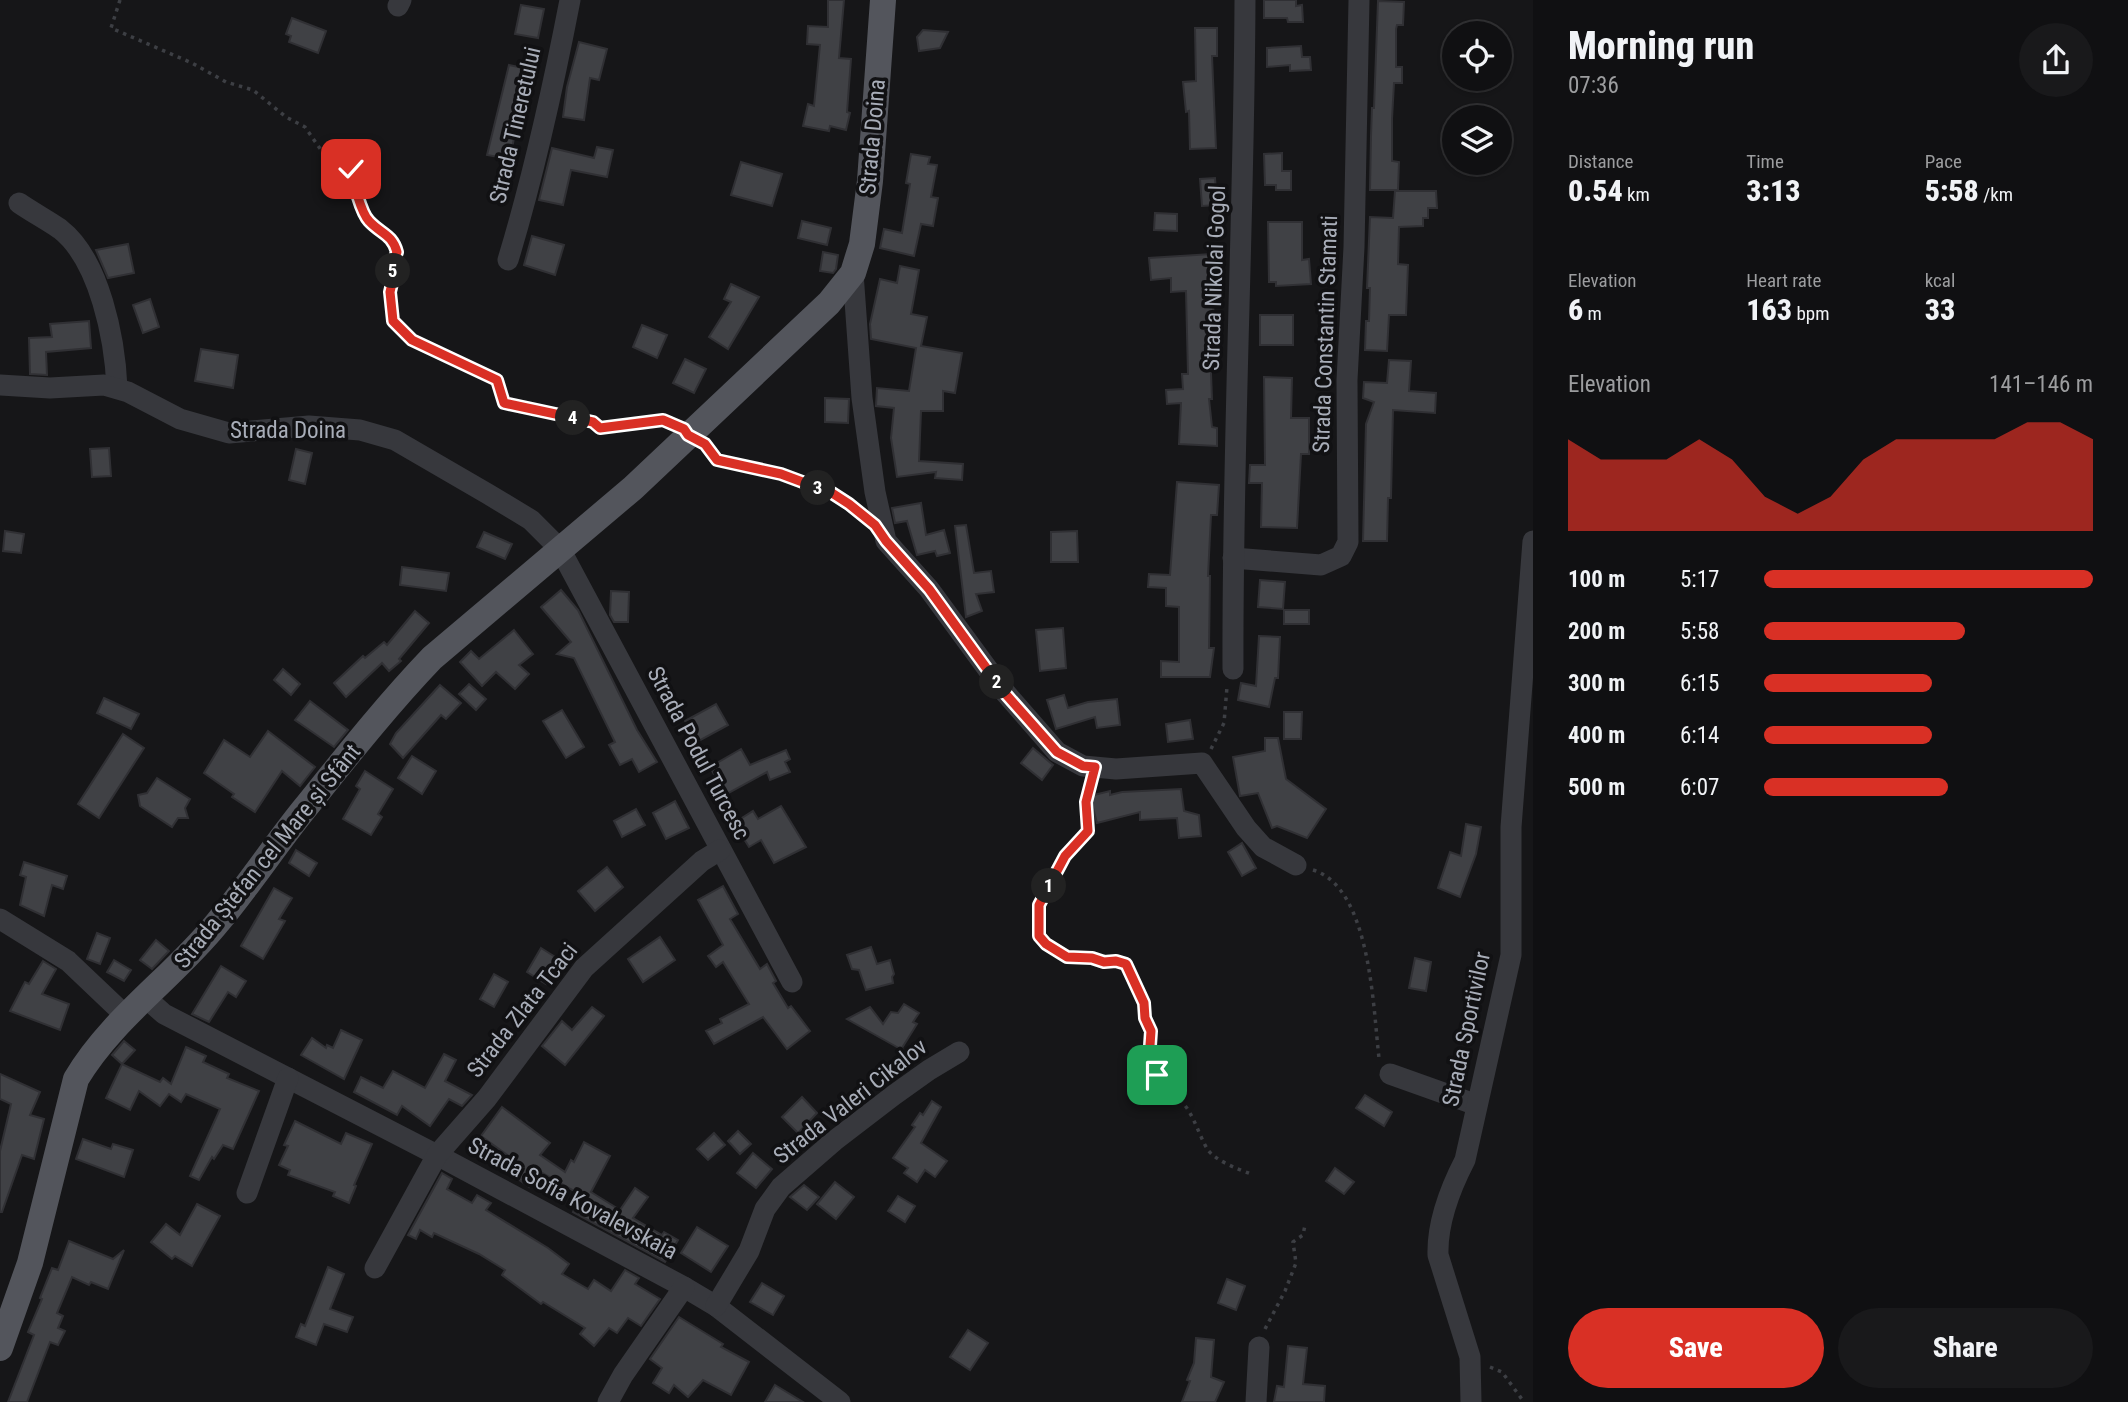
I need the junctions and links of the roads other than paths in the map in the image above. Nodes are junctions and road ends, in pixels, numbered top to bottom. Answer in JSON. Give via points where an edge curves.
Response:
{"nodes":[{"id":1,"x":570,"y":0,"type":"edge"},
{"id":2,"x":883,"y":0,"type":"edge"},
{"id":3,"x":1245,"y":0,"type":"edge"},
{"id":4,"x":1359,"y":0,"type":"edge"},
{"id":5,"x":19,"y":203,"type":"dead end"},
{"id":6,"x":508,"y":260,"type":"dead end"},
{"id":7,"x":853,"y":273,"type":"junction"},
{"id":8,"x":0,"y":385,"type":"edge"},
{"id":9,"x":117,"y":388,"type":"junction"},
{"id":10,"x":634,"y":488,"type":"joint"},
{"id":11,"x":569,"y":541,"type":"junction"},
{"id":12,"x":1533,"y":541,"type":"edge"},
{"id":13,"x":1233,"y":558,"type":"junction"},
{"id":14,"x":1233,"y":669,"type":"road end"},
{"id":15,"x":720,"y":850,"type":"junction"},
{"id":16,"x":1296,"y":865,"type":"road end"},
{"id":17,"x":0,"y":919,"type":"edge"},
{"id":18,"x":792,"y":982,"type":"dead end"},
{"id":19,"x":146,"y":998,"type":"junction"},
{"id":20,"x":127,"y":1017,"type":"junction"},
{"id":21,"x":959,"y":1052,"type":"dead end"},
{"id":22,"x":1390,"y":1074,"type":"road end"},
{"id":23,"x":288,"y":1078,"type":"junction"},
{"id":24,"x":1477,"y":1105,"type":"junction"},
{"id":25,"x":437,"y":1155,"type":"junction"},
{"id":26,"x":247,"y":1193,"type":"dead end"},
{"id":27,"x":375,"y":1268,"type":"dead end"},
{"id":28,"x":684,"y":1287,"type":"junction"},
{"id":29,"x":716,"y":1306,"type":"junction"},
{"id":30,"x":1259,"y":1347,"type":"road end"},
{"id":31,"x":0,"y":1348,"type":"edge"},
{"id":32,"x":608,"y":1402,"type":"edge"},
{"id":33,"x":840,"y":1402,"type":"edge"},
{"id":34,"x":1255,"y":1402,"type":"edge"},
{"id":35,"x":1471,"y":1402,"type":"edge"}],
"edges":[{"from":1,"to":6,"type":"street","name":"Strada Tineretului","via":[[529,190]]},
{"from":2,"to":7,"type":"main road","name":"Strada Doina","via":[[870,181],[862,244]]},
{"from":3,"to":13,"type":"street","name":"Strada Nikolai Gogol"},
{"from":4,"to":13,"type":"street","name":"Strada Constantin Stamati","via":[[1347,380],[1348,542],[1341,556],[1321,565]]},
{"from":5,"to":9,"type":"street","via":[[61,230],[95,276]]},
{"from":7,"to":10,"type":"main road","name":"Strada Doina","via":[[829,303]]},
{"from":7,"to":16,"type":"street","name":"Strada Doina","via":[[862,398],[886,541],[929,589],[1003,691],[1057,752],[1083,766],[1116,769],[1202,763],[1263,848]]},
{"from":8,"to":9,"type":"street","name":"Strada Doina"},
{"from":9,"to":11,"type":"street","name":"Strada Doina","via":[[180,419],[229,433],[309,426],[360,430],[395,440]]},
{"from":10,"to":11,"type":"main road","name":"Strada Ștefan cel Mare și Sfânt"},
{"from":11,"to":15,"type":"street","name":"Strada Podul Turcesc"},
{"from":11,"to":19,"type":"main road","name":"Strada Ștefan cel Mare și Sfânt","via":[[408,683],[304,808],[218,922]]},
{"from":12,"to":24,"type":"street","name":"Strada Sportivilor","via":[[1511,827],[1511,955]]},
{"from":13,"to":14,"type":"street","name":"Strada Nikolai Gogol"},
{"from":15,"to":18,"type":"street","name":"Strada Podul Turcesc"},
{"from":15,"to":25,"type":"street","name":"Strada Zlata Tcaci","via":[[584,968],[487,1098]]},
{"from":17,"to":20,"type":"street","via":[[68,961]]},
{"from":19,"to":20,"type":"main road","name":"Strada Ștefan cel Mare și Sfânt"},
{"from":19,"to":23,"type":"street","name":"Strada Sofia Kovalevskaia","via":[[164,1014]]},
{"from":20,"to":31,"type":"main road","name":"Strada Ștefan cel Mare și Sfânt","via":[[88,1057],[76,1079],[30,1263]]},
{"from":21,"to":29,"type":"street","name":"Strada Valeri Cikalov","via":[[894,1094],[781,1187]]},
{"from":22,"to":24,"type":"street"},
{"from":23,"to":25,"type":"street","name":"Strada Sofia Kovalevskaia"},
{"from":23,"to":26,"type":"street"},
{"from":24,"to":35,"type":"street","name":"Strada Sportivilor","via":[[1438,1244],[1470,1357]]},
{"from":25,"to":27,"type":"street","name":"Strada Sofia Kovalevskaia"},
{"from":25,"to":28,"type":"street","name":"Strada Sofia Kovalevskaia"},
{"from":28,"to":29,"type":"street","name":"Strada Sofia Kovalevskaia"},
{"from":28,"to":32,"type":"street","name":"Strada Sofia Kovalevskaia"},
{"from":29,"to":33,"type":"street","name":"Strada Sofia Kovalevskaia"},
{"from":30,"to":34,"type":"street"}]}
